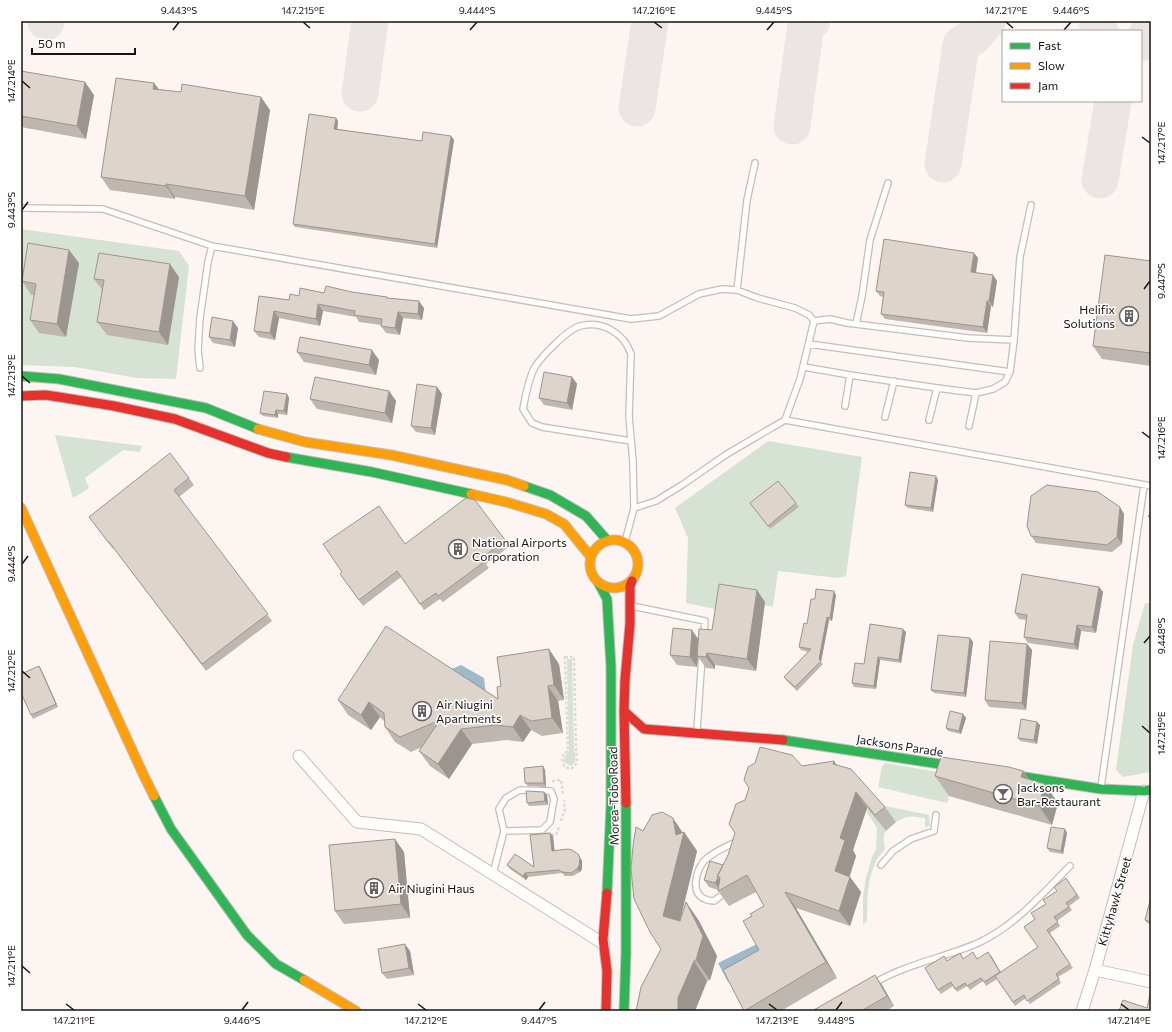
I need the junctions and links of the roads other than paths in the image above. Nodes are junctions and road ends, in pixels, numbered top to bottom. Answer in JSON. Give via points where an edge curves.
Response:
{"nodes":[{"id":1,"x":755,"y":163,"type":"dead end"},
{"id":2,"x":888,"y":183,"type":"dead end"},
{"id":3,"x":1031,"y":205,"type":"dead end"},
{"id":4,"x":21,"y":208,"type":"edge"},
{"id":5,"x":212,"y":246,"type":"junction"},
{"id":6,"x":737,"y":290,"type":"junction"},
{"id":7,"x":814,"y":320,"type":"junction"},
{"id":8,"x":856,"y":324,"type":"junction"},
{"id":9,"x":1014,"y":340,"type":"junction"},
{"id":10,"x":809,"y":344,"type":"junction"},
{"id":11,"x":804,"y":367,"type":"junction"},
{"id":12,"x":200,"y":368,"type":"dead end"},
{"id":13,"x":1010,"y":372,"type":"junction"},
{"id":14,"x":850,"y":375,"type":"junction"},
{"id":15,"x":21,"y":376,"type":"edge"},
{"id":16,"x":894,"y":381,"type":"junction"},
{"id":17,"x":938,"y":388,"type":"junction"},
{"id":18,"x":976,"y":393,"type":"junction"},
{"id":19,"x":21,"y":396,"type":"edge"},
{"id":20,"x":845,"y":406,"type":"dead end"},
{"id":21,"x":885,"y":417,"type":"dead end"},
{"id":22,"x":785,"y":420,"type":"junction"},
{"id":23,"x":929,"y":420,"type":"dead end"},
{"id":24,"x":969,"y":426,"type":"dead end"},
{"id":25,"x":632,"y":441,"type":"junction"},
{"id":26,"x":1144,"y":485,"type":"junction"},
{"id":27,"x":1151,"y":486,"type":"edge"},
{"id":28,"x":21,"y":508,"type":"edge"},
{"id":29,"x":634,"y":508,"type":"junction"},
{"id":30,"x":607,"y":540,"type":"junction"},
{"id":31,"x":625,"y":542,"type":"junction"},
{"id":32,"x":591,"y":557,"type":"junction"},
{"id":33,"x":632,"y":581,"type":"junction"},
{"id":34,"x":600,"y":584,"type":"junction"},
{"id":35,"x":629,"y":606,"type":"junction"},
{"id":36,"x":703,"y":645,"type":"edge"},
{"id":37,"x":703,"y":653,"type":"edge"},
{"id":38,"x":624,"y":711,"type":"junction"},
{"id":39,"x":696,"y":732,"type":"junction"},
{"id":40,"x":639,"y":734,"type":"junction"},
{"id":41,"x":624,"y":749,"type":"junction"},
{"id":42,"x":299,"y":756,"type":"dead end"},
{"id":43,"x":968,"y":768,"type":"edge"},
{"id":44,"x":999,"y":773,"type":"edge"},
{"id":45,"x":1101,"y":789,"type":"junction"},
{"id":46,"x":1148,"y":791,"type":"edge"},
{"id":47,"x":936,"y":815,"type":"dead end"},
{"id":48,"x":504,"y":831,"type":"junction"},
{"id":49,"x":735,"y":835,"type":"edge"},
{"id":50,"x":881,"y":865,"type":"dead end"},
{"id":51,"x":1070,"y":866,"type":"dead end"},
{"id":52,"x":492,"y":874,"type":"junction"},
{"id":53,"x":728,"y":882,"type":"edge"},
{"id":54,"x":604,"y":944,"type":"junction"},
{"id":55,"x":1095,"y":970,"type":"junction"},
{"id":56,"x":1151,"y":982,"type":"edge"},
{"id":57,"x":870,"y":985,"type":"edge"},
{"id":58,"x":356,"y":1011,"type":"edge"},
{"id":59,"x":606,"y":1011,"type":"edge"},
{"id":60,"x":624,"y":1011,"type":"edge"},
{"id":61,"x":1082,"y":1011,"type":"edge"}],
"edges":[{"from":1,"to":6,"type":"lane","via":[[747,200]]},
{"from":2,"to":8,"type":"lane","via":[[870,240]]},
{"from":3,"to":9,"type":"lane","via":[[1020,257]]},
{"from":4,"to":5,"type":"lane","via":[[103,209]]},
{"from":5,"to":6,"type":"lane","via":[[631,320],[659,316],[699,294],[722,289]]},
{"from":5,"to":12,"type":"lane","via":[[200,318]]},
{"from":6,"to":7,"type":"lane","via":[[795,308]]},
{"from":7,"to":8,"type":"lane","via":[[830,319]]},
{"from":7,"to":10,"type":"lane"},
{"from":8,"to":9,"type":"lane","via":[[968,338]]},
{"from":9,"to":13,"type":"lane"},
{"from":10,"to":11,"type":"lane"},
{"from":10,"to":13,"type":"lane"},
{"from":11,"to":14,"type":"lane"},
{"from":11,"to":22,"type":"lane"},
{"from":13,"to":18,"type":"lane","via":[[1006,382],[993,389]]},
{"from":14,"to":16,"type":"lane"},
{"from":14,"to":20,"type":"lane"},
{"from":15,"to":30,"type":"main road","via":[[58,379],[206,408],[257,429],[305,442],[392,455],[507,480],[550,495],[586,516]]},
{"from":16,"to":17,"type":"lane"},
{"from":16,"to":21,"type":"lane"},
{"from":17,"to":18,"type":"lane"},
{"from":17,"to":23,"type":"lane"},
{"from":18,"to":24,"type":"lane"},
{"from":19,"to":32,"type":"main road","via":[[45,395],[156,414],[268,453],[372,472],[506,502],[546,514],[564,524]]},
{"from":22,"to":26,"type":"lane"},
{"from":22,"to":29,"type":"lane","via":[[727,454],[656,501]]},
{"from":25,"to":25,"type":"lane","via":[[542,427],[532,423],[523,409],[534,368],[557,341],[578,326],[603,326],[621,337],[628,346],[631,354],[629,416]]},
{"from":25,"to":29,"type":"lane"},
{"from":26,"to":27,"type":"lane"},
{"from":26,"to":45,"type":"lane"},
{"from":28,"to":58,"type":"main road","via":[[144,776],[171,829],[247,935],[276,964]]},
{"from":29,"to":31,"type":"lane"},
{"from":30,"to":31,"type":"main road"},
{"from":30,"to":32,"type":"main road","via":[[597,547]]},
{"from":31,"to":33,"type":"main road","via":[[633,547],[639,564]]},
{"from":32,"to":34,"type":"main road","via":[[593,577]]},
{"from":33,"to":34,"type":"main road","via":[[616,589]]},
{"from":33,"to":35,"type":"main road","name":"Morea-Tobo Road"},
{"from":34,"to":54,"type":"main road","name":"Morea-Tobo Road","via":[[607,599],[611,674],[611,804]]},
{"from":35,"to":36,"type":"lane","via":[[705,621]]},
{"from":35,"to":38,"type":"main road","name":"Morea-Tobo Road"},
{"from":37,"to":39,"type":"lane"},
{"from":38,"to":40,"type":"main road"},
{"from":38,"to":41,"type":"main road","name":"Morea-Tobo Road"},
{"from":39,"to":40,"type":"main road","name":"Jacksons Parade"},
{"from":39,"to":43,"type":"main road","name":"Jacksons Parade","via":[[784,739]]},
{"from":40,"to":41,"type":"main road"},
{"from":41,"to":60,"type":"main road","name":"Morea-Tobo Road"},
{"from":42,"to":52,"type":"street","via":[[357,822],[421,829]]},
{"from":44,"to":45,"type":"main road"},
{"from":45,"to":46,"type":"main road"},
{"from":46,"to":55,"type":"street","name":"Kittyhawk Street"},
{"from":47,"to":50,"type":"lane","via":[[934,831],[911,839],[893,851]]},
{"from":48,"to":48,"type":"lane","via":[[542,830],[550,822],[554,799],[551,791],[520,790],[506,798],[499,809]]},
{"from":48,"to":52,"type":"lane"},
{"from":49,"to":53,"type":"lane","via":[[736,845],[716,851],[704,862],[697,875],[696,888],[705,900],[714,901],[722,895]]},
{"from":51,"to":57,"type":"lane","via":[[1034,903],[1004,928],[980,942],[898,970]]},
{"from":52,"to":54,"type":"street"},
{"from":54,"to":59,"type":"main road","name":"Morea-Tobo Road","via":[[607,971]]},
{"from":55,"to":56,"type":"street"},
{"from":55,"to":61,"type":"street","name":"Kittyhawk Street"}]}
